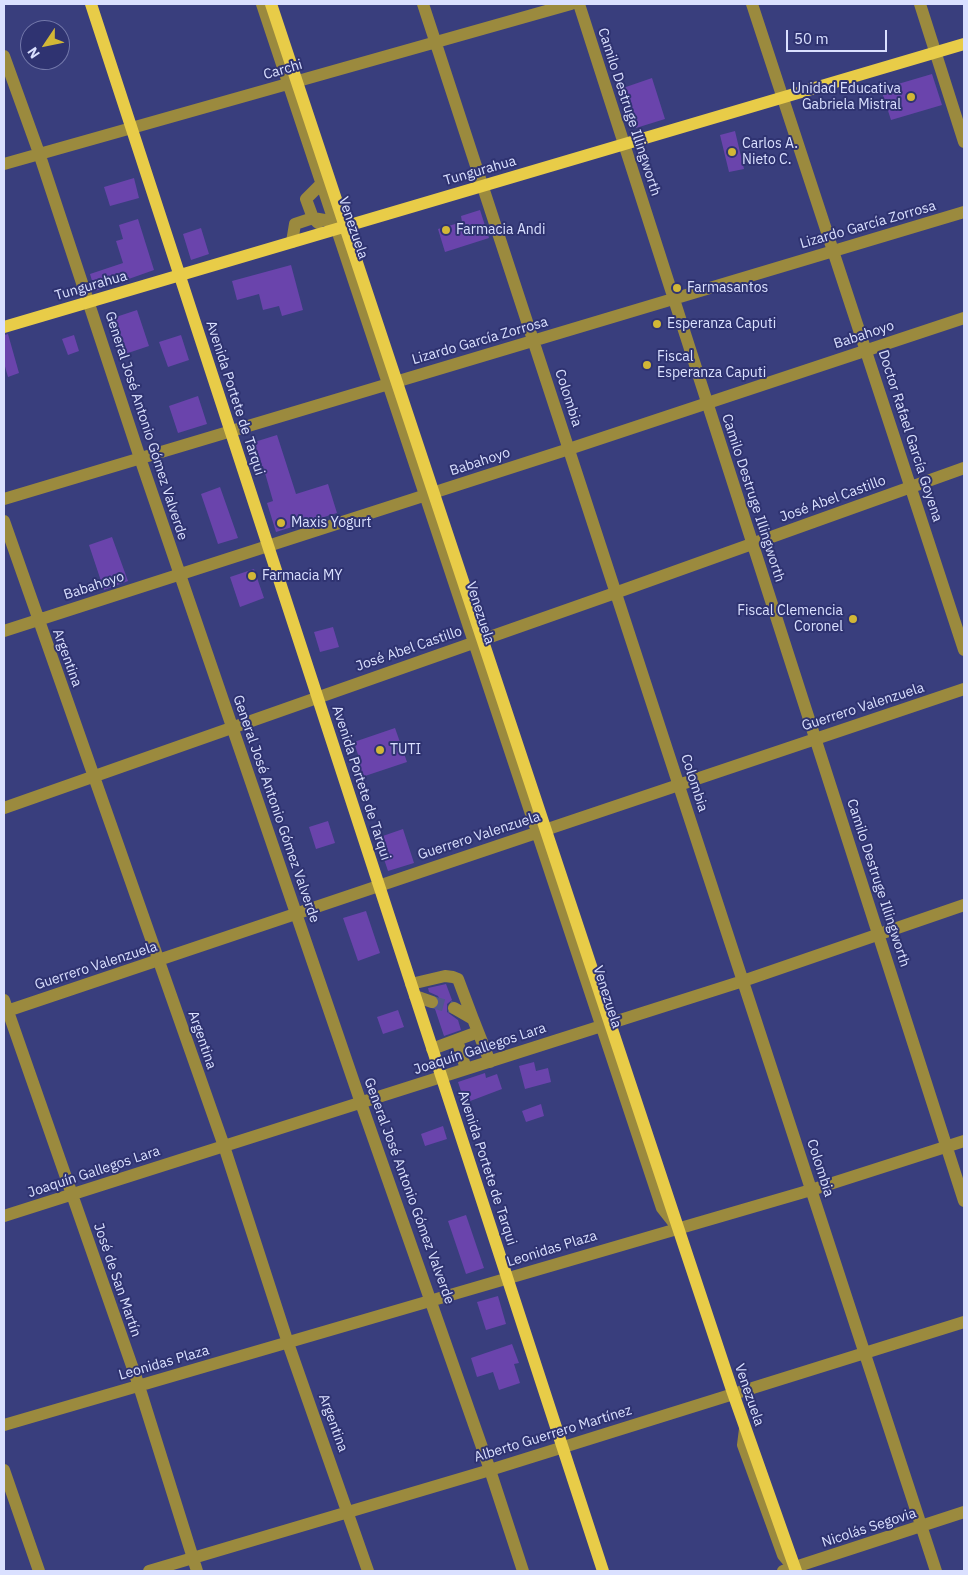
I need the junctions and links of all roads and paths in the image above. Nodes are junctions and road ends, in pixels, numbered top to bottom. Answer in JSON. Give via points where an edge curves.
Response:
{"nodes":[{"id":1,"x":91,"y":4,"type":"edge"},
{"id":2,"x":262,"y":4,"type":"edge"},
{"id":3,"x":271,"y":4,"type":"edge"},
{"id":4,"x":423,"y":4,"type":"edge"},
{"id":5,"x":571,"y":4,"type":"edge"},
{"id":6,"x":578,"y":4,"type":"edge"},
{"id":7,"x":752,"y":4,"type":"edge"},
{"id":8,"x":920,"y":4,"type":"edge"},
{"id":9,"x":436,"y":42,"type":"junction"},
{"id":10,"x":964,"y":44,"type":"edge"},
{"id":11,"x":935,"y":53,"type":"junction"},
{"id":12,"x":4,"y":56,"type":"edge"},
{"id":13,"x":292,"y":83,"type":"junction"},
{"id":14,"x":783,"y":97,"type":"junction"},
{"id":15,"x":131,"y":128,"type":"junction"},
{"id":16,"x":964,"y":142,"type":"edge"},
{"id":17,"x":623,"y":144,"type":"junction"},
{"id":18,"x":39,"y":153,"type":"junction"},
{"id":19,"x":4,"y":164,"type":"edge"},
{"id":20,"x":325,"y":180,"type":"junction"},
{"id":21,"x":483,"y":186,"type":"junction"},
{"id":22,"x":964,"y":212,"type":"edge"},
{"id":23,"x":313,"y":218,"type":"junction"},
{"id":24,"x":338,"y":227,"type":"junction"},
{"id":25,"x":292,"y":242,"type":"junction"},
{"id":26,"x":833,"y":250,"type":"junction"},
{"id":27,"x":179,"y":276,"type":"junction"},
{"id":28,"x":673,"y":298,"type":"junction"},
{"id":29,"x":90,"y":302,"type":"junction"},
{"id":30,"x":964,"y":318,"type":"edge"},
{"id":31,"x":4,"y":327,"type":"edge"},
{"id":32,"x":534,"y":342,"type":"junction"},
{"id":33,"x":866,"y":350,"type":"junction"},
{"id":34,"x":392,"y":382,"type":"junction"},
{"id":35,"x":707,"y":402,"type":"junction"},
{"id":36,"x":230,"y":430,"type":"junction"},
{"id":37,"x":569,"y":449,"type":"junction"},
{"id":38,"x":140,"y":458,"type":"junction"},
{"id":39,"x":964,"y":468,"type":"edge"},
{"id":40,"x":911,"y":487,"type":"junction"},
{"id":41,"x":429,"y":493,"type":"junction"},
{"id":42,"x":4,"y":499,"type":"edge"},
{"id":43,"x":4,"y":521,"type":"edge"},
{"id":44,"x":752,"y":544,"type":"junction"},
{"id":45,"x":268,"y":546,"type":"junction"},
{"id":46,"x":180,"y":575,"type":"junction"},
{"id":47,"x":615,"y":594,"type":"junction"},
{"id":48,"x":37,"y":620,"type":"junction"},
{"id":49,"x":4,"y":631,"type":"edge"},
{"id":50,"x":478,"y":641,"type":"junction"},
{"id":51,"x":964,"y":650,"type":"edge"},
{"id":52,"x":964,"y":690,"type":"edge"},
{"id":53,"x":317,"y":697,"type":"junction"},
{"id":54,"x":233,"y":728,"type":"junction"},
{"id":55,"x":815,"y":738,"type":"junction"},
{"id":56,"x":94,"y":776,"type":"junction"},
{"id":57,"x":679,"y":786,"type":"junction"},
{"id":58,"x":4,"y":808,"type":"edge"},
{"id":59,"x":541,"y":832,"type":"junction"},
{"id":60,"x":378,"y":884,"type":"junction"},
{"id":61,"x":964,"y":905,"type":"edge"},
{"id":62,"x":296,"y":912,"type":"junction"},
{"id":63,"x":878,"y":934,"type":"junction"},
{"id":64,"x":159,"y":961,"type":"junction"},
{"id":65,"x":743,"y":981,"type":"junction"},
{"id":66,"x":413,"y":990,"type":"junction"},
{"id":67,"x":432,"y":1002,"type":"tunnel mouth"},
{"id":68,"x":5,"y":1007,"type":"edge"},
{"id":69,"x":454,"y":1008,"type":"tunnel mouth"},
{"id":70,"x":473,"y":1019,"type":"junction"},
{"id":71,"x":605,"y":1025,"type":"junction"},
{"id":72,"x":478,"y":1032,"type":"junction"},
{"id":73,"x":457,"y":1040,"type":"junction"},
{"id":74,"x":432,"y":1049,"type":"junction"},
{"id":75,"x":490,"y":1062,"type":"junction"},
{"id":76,"x":466,"y":1068,"type":"junction"},
{"id":77,"x":441,"y":1077,"type":"junction"},
{"id":78,"x":361,"y":1103,"type":"junction"},
{"id":79,"x":964,"y":1142,"type":"edge"},
{"id":80,"x":224,"y":1146,"type":"junction"},
{"id":81,"x":947,"y":1147,"type":"junction"},
{"id":82,"x":811,"y":1190,"type":"junction"},
{"id":83,"x":72,"y":1195,"type":"junction"},
{"id":84,"x":964,"y":1201,"type":"edge"},
{"id":85,"x":4,"y":1216,"type":"edge"},
{"id":86,"x":677,"y":1227,"type":"junction"},
{"id":87,"x":507,"y":1278,"type":"junction"},
{"id":88,"x":432,"y":1300,"type":"junction"},
{"id":89,"x":964,"y":1322,"type":"edge"},
{"id":90,"x":288,"y":1343,"type":"junction"},
{"id":91,"x":864,"y":1353,"type":"junction"},
{"id":92,"x":139,"y":1386,"type":"junction"},
{"id":93,"x":733,"y":1393,"type":"junction"},
{"id":94,"x":4,"y":1425,"type":"edge"},
{"id":95,"x":562,"y":1448,"type":"junction"},
{"id":96,"x":4,"y":1470,"type":"edge"},
{"id":97,"x":490,"y":1470,"type":"junction"},
{"id":98,"x":348,"y":1512,"type":"junction"},
{"id":99,"x":964,"y":1512,"type":"edge"},
{"id":100,"x":921,"y":1526,"type":"junction"},
{"id":101,"x":193,"y":1557,"type":"junction"},
{"id":102,"x":791,"y":1570,"type":"edge"},
{"id":103,"x":39,"y":1571,"type":"edge"},
{"id":104,"x":149,"y":1571,"type":"edge"},
{"id":105,"x":198,"y":1571,"type":"edge"},
{"id":106,"x":368,"y":1571,"type":"edge"},
{"id":107,"x":523,"y":1571,"type":"edge"},
{"id":108,"x":603,"y":1571,"type":"edge"},
{"id":109,"x":936,"y":1571,"type":"edge"}],
"edges":[{"from":1,"to":15,"type":"main road","name":"Avenida Portete de Tarqui"},
{"from":2,"to":13,"type":"street","name":"Venezuela"},
{"from":3,"to":13,"type":"main road","name":"Venezuela"},
{"from":4,"to":9,"type":"street","name":"Colombia"},
{"from":5,"to":9,"type":"street","name":"Carchi"},
{"from":6,"to":17,"type":"street","name":"Camilo Destruge Illingworth"},
{"from":7,"to":14,"type":"street","name":"Doctor Rafael García Goyena"},
{"from":8,"to":11,"type":"street"},
{"from":9,"to":13,"type":"street","name":"Carchi"},
{"from":9,"to":21,"type":"street","name":"Colombia"},
{"from":10,"to":11,"type":"main road","name":"Tungurahua"},
{"from":11,"to":14,"type":"main road","name":"Tungurahua"},
{"from":11,"to":16,"type":"street"},
{"from":12,"to":18,"type":"street","name":"General José Antonio Gómez Valverde"},
{"from":13,"to":15,"type":"street","name":"Carchi"},
{"from":13,"to":20,"type":"main road","name":"Venezuela"},
{"from":14,"to":17,"type":"main road","name":"Tungurahua"},
{"from":14,"to":26,"type":"street","name":"Doctor Rafael García Goyena"},
{"from":15,"to":18,"type":"street","name":"Carchi"},
{"from":15,"to":27,"type":"main road","name":"Avenida Portete de Tarqui"},
{"from":17,"to":21,"type":"main road","name":"Tungurahua"},
{"from":17,"to":28,"type":"street","name":"Camilo Destruge Illingworth"},
{"from":18,"to":19,"type":"street","name":"Carchi"},
{"from":18,"to":29,"type":"street","name":"General José Antonio Gómez Valverde"},
{"from":20,"to":23,"type":"street","via":[[306,199]]},
{"from":20,"to":24,"type":"main road","name":"Venezuela"},
{"from":21,"to":24,"type":"main road","name":"Tungurahua"},
{"from":21,"to":32,"type":"street","name":"Colombia"},
{"from":22,"to":26,"type":"street","name":"Lizardo García Zorrosa"},
{"from":23,"to":24,"type":"street"},
{"from":23,"to":25,"type":"street","via":[[295,224]]},
{"from":24,"to":25,"type":"main road","name":"Tungurahua"},
{"from":24,"to":34,"type":"main road","name":"Venezuela"},
{"from":25,"to":27,"type":"main road","name":"Tungurahua"},
{"from":26,"to":28,"type":"street","name":"Lizardo García Zorrosa"},
{"from":26,"to":33,"type":"street","name":"Doctor Rafael García Goyena"},
{"from":27,"to":29,"type":"main road","name":"Tungurahua"},
{"from":27,"to":36,"type":"main road","name":"Avenida Portete de Tarqui"},
{"from":28,"to":32,"type":"street","name":"Lizardo García Zorrosa"},
{"from":28,"to":35,"type":"street","name":"Camilo Destruge Illingworth"},
{"from":29,"to":31,"type":"main road","name":"Tungurahua"},
{"from":29,"to":38,"type":"street","name":"General José Antonio Gómez Valverde"},
{"from":30,"to":33,"type":"street","name":"Babahoyo"},
{"from":32,"to":34,"type":"street","name":"Lizardo García Zorrosa"},
{"from":32,"to":37,"type":"street","name":"Colombia"},
{"from":33,"to":35,"type":"street","name":"Babahoyo"},
{"from":33,"to":40,"type":"street","name":"Doctor Rafael García Goyena"},
{"from":34,"to":36,"type":"street","name":"Lizardo García Zorrosa"},
{"from":34,"to":41,"type":"main road","name":"Venezuela"},
{"from":35,"to":37,"type":"street","name":"Babahoyo"},
{"from":35,"to":44,"type":"street","name":"Camilo Destruge Illingworth"},
{"from":36,"to":38,"type":"street","name":"Lizardo García Zorrosa"},
{"from":36,"to":45,"type":"main road","name":"Avenida Portete de Tarqui"},
{"from":37,"to":41,"type":"street","name":"Babahoyo"},
{"from":37,"to":47,"type":"street","name":"Colombia"},
{"from":38,"to":42,"type":"street","name":"Lizardo García Zorrosa"},
{"from":38,"to":46,"type":"street","name":"General José Antonio Gómez Valverde"},
{"from":39,"to":40,"type":"street","name":"José Abel Castillo"},
{"from":40,"to":44,"type":"street","name":"José Abel Castillo"},
{"from":40,"to":51,"type":"street","name":"Doctor Rafael García Goyena"},
{"from":41,"to":45,"type":"street","name":"Babahoyo"},
{"from":41,"to":50,"type":"main road","name":"Venezuela"},
{"from":43,"to":48,"type":"street","name":"Argentina"},
{"from":44,"to":47,"type":"street","name":"José Abel Castillo"},
{"from":44,"to":55,"type":"street","name":"Camilo Destruge Illingworth"},
{"from":45,"to":46,"type":"street","name":"Babahoyo"},
{"from":45,"to":53,"type":"main road","name":"Avenida Portete de Tarqui"},
{"from":46,"to":48,"type":"street","name":"Babahoyo"},
{"from":46,"to":54,"type":"street","name":"General José Antonio Gómez Valverde"},
{"from":47,"to":50,"type":"street","name":"José Abel Castillo"},
{"from":47,"to":57,"type":"street","name":"Colombia"},
{"from":48,"to":49,"type":"street","name":"Babahoyo"},
{"from":48,"to":56,"type":"street","name":"Argentina"},
{"from":50,"to":53,"type":"street","name":"José Abel Castillo"},
{"from":50,"to":59,"type":"main road","name":"Venezuela"},
{"from":52,"to":55,"type":"street","name":"Guerrero Valenzuela"},
{"from":53,"to":54,"type":"street","name":"José Abel Castillo"},
{"from":53,"to":60,"type":"main road","name":"Avenida Portete de Tarqui"},
{"from":54,"to":56,"type":"street","name":"José Abel Castillo"},
{"from":54,"to":62,"type":"street","name":"General José Antonio Gómez Valverde"},
{"from":55,"to":57,"type":"street","name":"Guerrero Valenzuela"},
{"from":55,"to":63,"type":"street","name":"Camilo Destruge Illingworth"},
{"from":56,"to":58,"type":"street","name":"José Abel Castillo"},
{"from":56,"to":64,"type":"street","name":"Argentina"},
{"from":57,"to":59,"type":"street","name":"Guerrero Valenzuela"},
{"from":57,"to":65,"type":"street","name":"Colombia"},
{"from":59,"to":60,"type":"street","name":"Guerrero Valenzuela"},
{"from":59,"to":71,"type":"main road","name":"Venezuela"},
{"from":60,"to":62,"type":"street","name":"Guerrero Valenzuela"},
{"from":60,"to":66,"type":"main road","name":"Avenida Portete de Tarqui"},
{"from":61,"to":63,"type":"street","name":"Joaquín Gallegos Lara"},
{"from":62,"to":64,"type":"street","name":"Guerrero Valenzuela"},
{"from":62,"to":78,"type":"street","name":"General José Antonio Gómez Valverde"},
{"from":63,"to":65,"type":"street","name":"Joaquín Gallegos Lara"},
{"from":63,"to":81,"type":"street","name":"Camilo Destruge Illingworth"},
{"from":64,"to":68,"type":"street","name":"Guerrero Valenzuela"},
{"from":64,"to":80,"type":"street","name":"Argentina"},
{"from":65,"to":71,"type":"street","name":"Joaquín Gallegos Lara"},
{"from":65,"to":82,"type":"street","name":"Colombia"},
{"from":66,"to":67,"type":"street"},
{"from":66,"to":70,"type":"street","via":[[445,976],[454,977],[458,979]]},
{"from":66,"to":74,"type":"main road","name":"Avenida Portete de Tarqui"},
{"from":68,"to":83,"type":"street","name":"José de San Martín"},
{"from":69,"to":70,"type":"street"},
{"from":70,"to":72,"type":"street"},
{"from":71,"to":75,"type":"street","name":"Joaquín Gallegos Lara"},
{"from":71,"to":86,"type":"main road","name":"Venezuela"},
{"from":72,"to":73,"type":"street"},
{"from":72,"to":75,"type":"street"},
{"from":73,"to":74,"type":"street"},
{"from":73,"to":76,"type":"street"},
{"from":74,"to":77,"type":"main road","name":"Avenida Portete de Tarqui"},
{"from":75,"to":76,"type":"street","name":"Joaquín Gallegos Lara"},
{"from":76,"to":77,"type":"street","name":"Joaquín Gallegos Lara"},
{"from":77,"to":78,"type":"street","name":"Joaquín Gallegos Lara"},
{"from":77,"to":87,"type":"main road","name":"Avenida Portete de Tarqui"},
{"from":78,"to":80,"type":"street","name":"Joaquín Gallegos Lara"},
{"from":78,"to":88,"type":"street","name":"General José Antonio Gómez Valverde"},
{"from":79,"to":81,"type":"street","name":"Leonidas Plaza"},
{"from":80,"to":83,"type":"street","name":"Joaquín Gallegos Lara"},
{"from":80,"to":90,"type":"street","name":"Argentina"},
{"from":81,"to":82,"type":"street","name":"Leonidas Plaza"},
{"from":81,"to":84,"type":"street","name":"Camilo Destruge Illingworth"},
{"from":82,"to":86,"type":"street","name":"Leonidas Plaza"},
{"from":82,"to":91,"type":"street","name":"Colombia"},
{"from":83,"to":85,"type":"street","name":"Joaquín Gallegos Lara"},
{"from":83,"to":92,"type":"street","name":"José de San Martín"},
{"from":86,"to":87,"type":"street","name":"Leonidas Plaza"},
{"from":86,"to":93,"type":"main road","name":"Venezuela"},
{"from":87,"to":88,"type":"street","name":"Leonidas Plaza"},
{"from":87,"to":95,"type":"main road","name":"Avenida Portete de Tarqui"},
{"from":88,"to":90,"type":"street","name":"Leonidas Plaza"},
{"from":88,"to":97,"type":"street","name":"General José Antonio Gómez Valverde"},
{"from":89,"to":91,"type":"street","name":"Alberto Guerrero Martínez"},
{"from":90,"to":92,"type":"street","name":"Leonidas Plaza"},
{"from":90,"to":98,"type":"street","name":"Argentina"},
{"from":91,"to":93,"type":"street","name":"Alberto Guerrero Martínez"},
{"from":91,"to":100,"type":"street","name":"Colombia"},
{"from":92,"to":94,"type":"street","name":"Leonidas Plaza"},
{"from":92,"to":101,"type":"street","name":"José de San Martín"},
{"from":93,"to":95,"type":"street","name":"Alberto Guerrero Martínez"},
{"from":93,"to":102,"type":"main road","name":"Venezuela"},
{"from":95,"to":97,"type":"street","name":"Alberto Guerrero Martínez"},
{"from":95,"to":108,"type":"main road","name":"Avenida Portete de Tarqui"},
{"from":96,"to":103,"type":"street"},
{"from":97,"to":98,"type":"street","name":"Alberto Guerrero Martínez"},
{"from":97,"to":107,"type":"street","name":"General José Antonio Gómez Valverde"},
{"from":98,"to":101,"type":"street","name":"Alberto Guerrero Martínez"},
{"from":98,"to":106,"type":"street","name":"Argentina"},
{"from":99,"to":100,"type":"street","name":"Nicolás Segovia"},
{"from":100,"to":102,"type":"street","name":"Nicolás Segovia"},
{"from":100,"to":109,"type":"street","name":"Colombia"},
{"from":101,"to":104,"type":"street","name":"Alberto Guerrero Martínez"},
{"from":101,"to":105,"type":"street","name":"José de San Martín"}]}
